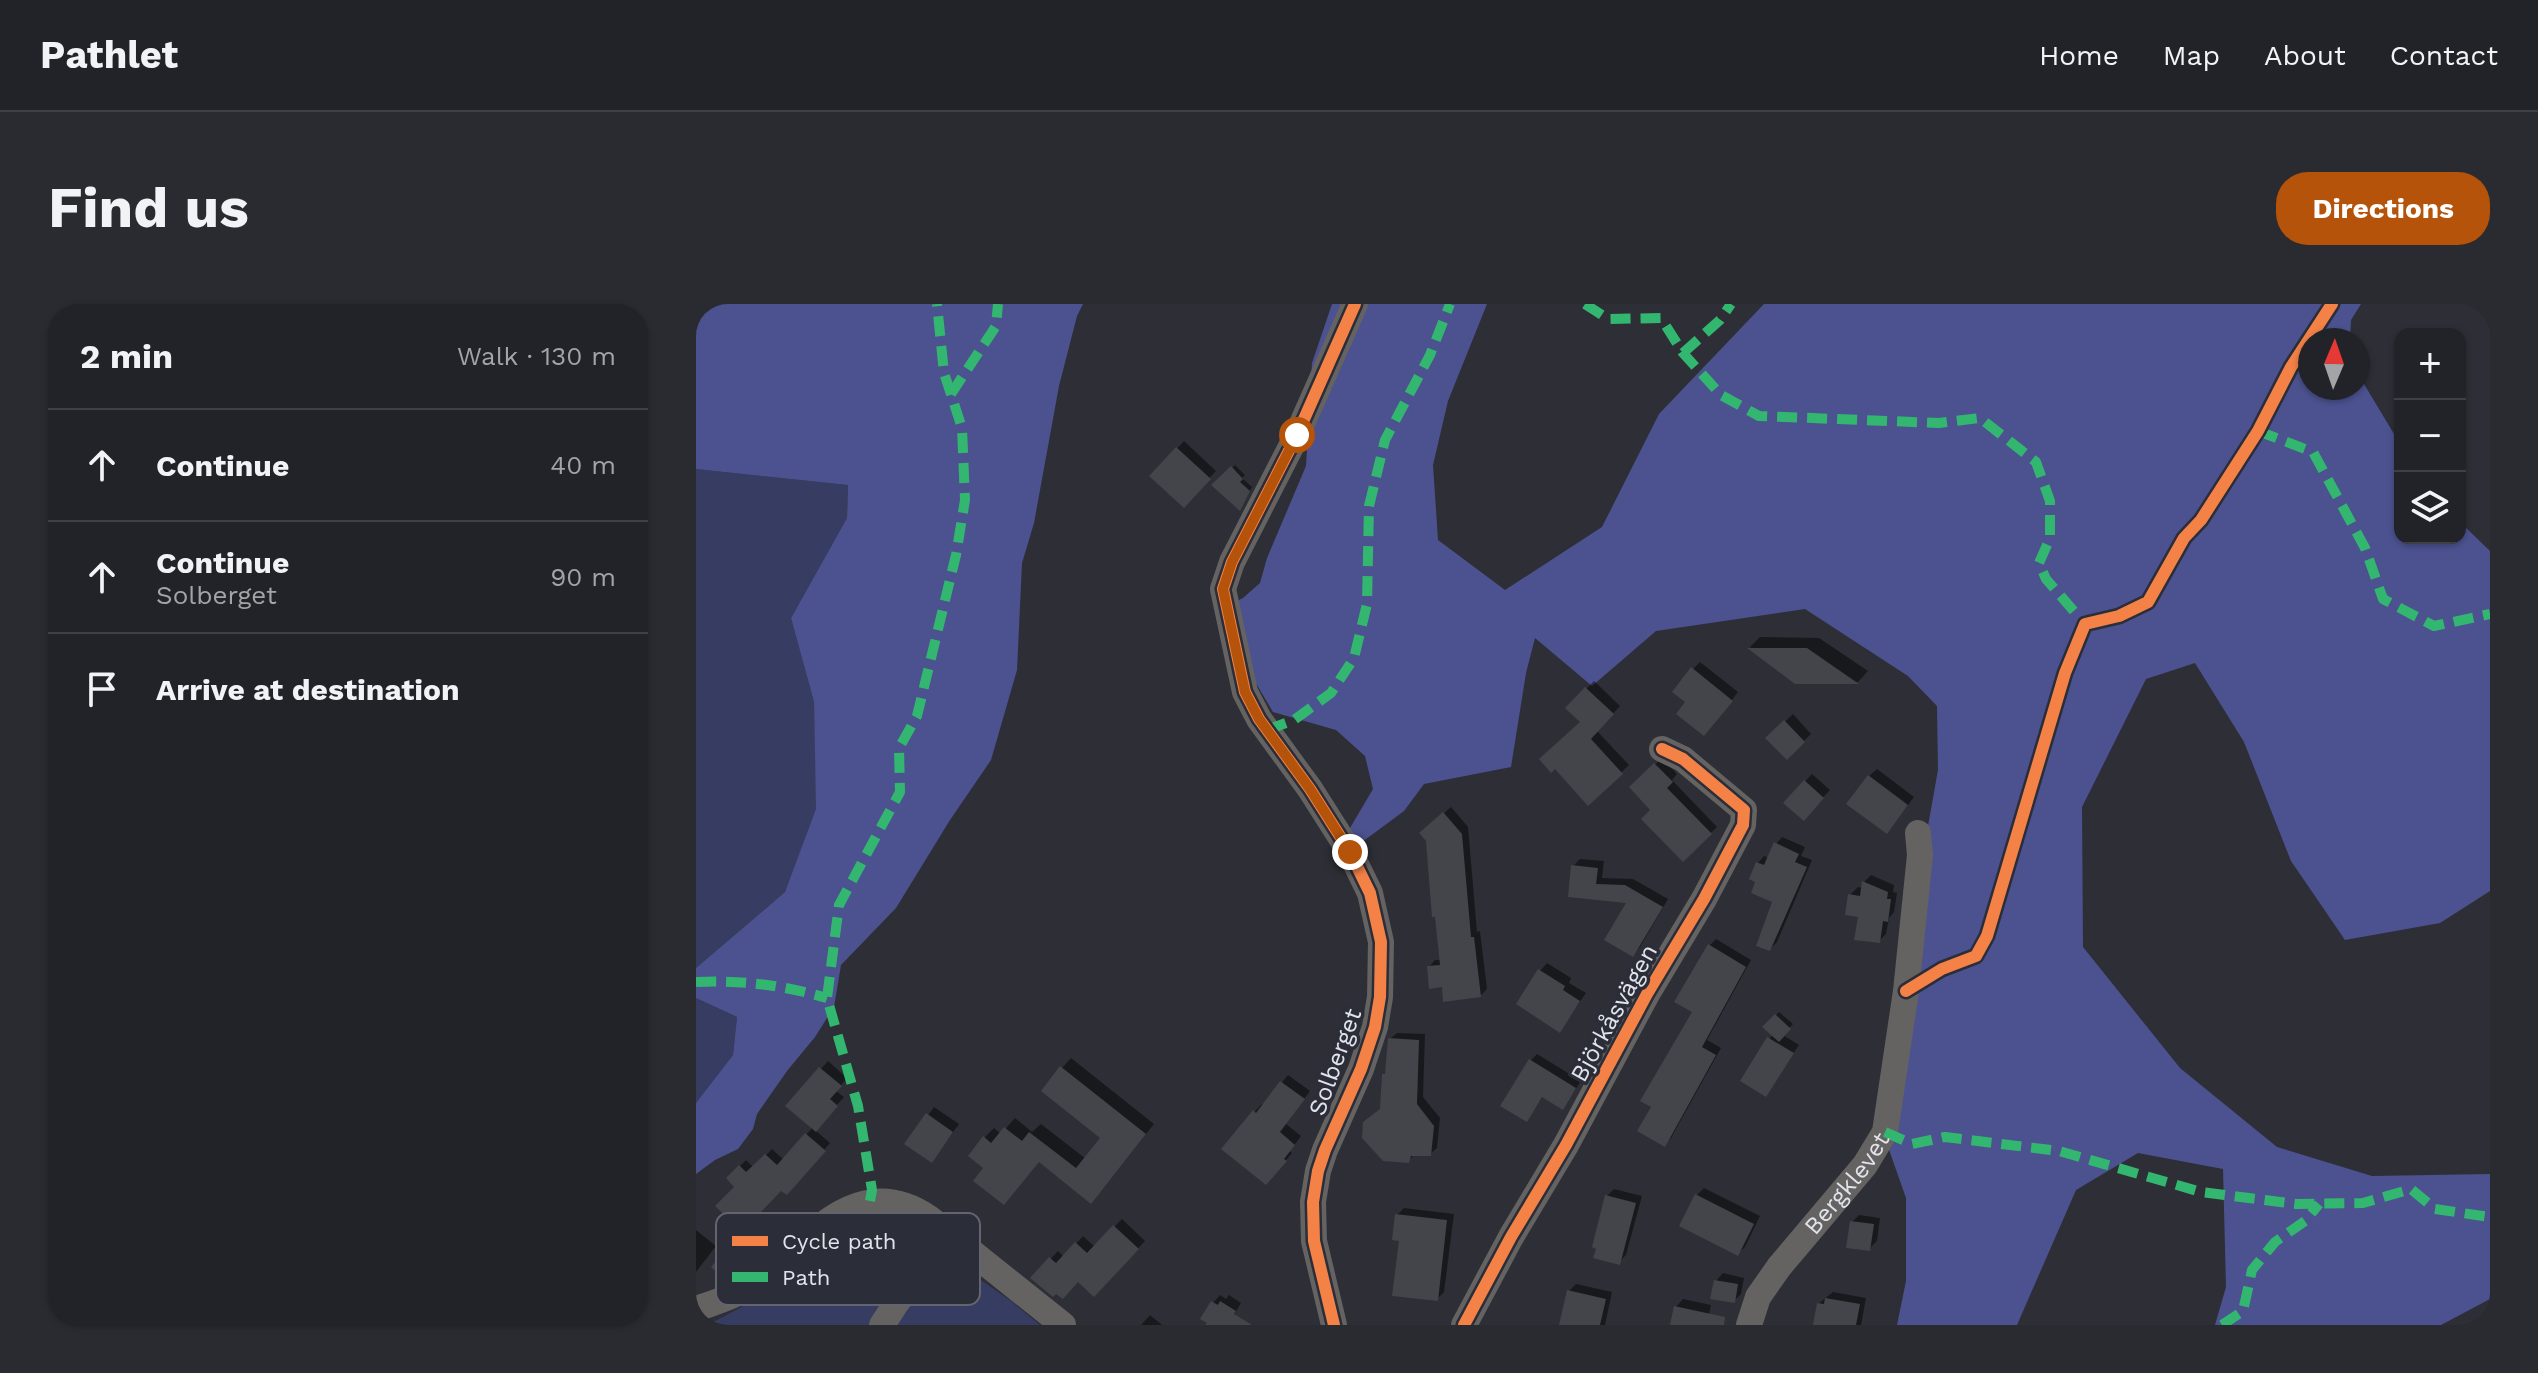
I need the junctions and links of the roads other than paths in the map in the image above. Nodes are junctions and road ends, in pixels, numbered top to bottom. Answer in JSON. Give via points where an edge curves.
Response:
{"nodes":[{"id":1,"x":1355,"y":304,"type":"edge"},
{"id":2,"x":1662,"y":749,"type":"dead end"},
{"id":3,"x":1918,"y":833,"type":"dead end"},
{"id":4,"x":841,"y":1213,"type":"edge"},
{"id":5,"x":921,"y":1213,"type":"edge"},
{"id":6,"x":980,"y":1258,"type":"edge"},
{"id":7,"x":716,"y":1302,"type":"edge"},
{"id":8,"x":895,"y":1305,"type":"edge"},
{"id":9,"x":696,"y":1309,"type":"edge"},
{"id":10,"x":882,"y":1325,"type":"edge"},
{"id":11,"x":1063,"y":1325,"type":"edge"},
{"id":12,"x":1334,"y":1325,"type":"edge"},
{"id":13,"x":1464,"y":1325,"type":"edge"},
{"id":14,"x":1749,"y":1325,"type":"edge"}],
"edges":[{"from":1,"to":12,"type":"street","name":"Solberget","via":[[1223,589],[1245,692],[1350,852],[1370,893],[1381,942],[1375,1027],[1322,1161],[1313,1202],[1314,1241]]},
{"from":2,"to":13,"type":"street","name":"Björkåsvägen","via":[[1683,759],[1744,810],[1743,825]]},
{"from":3,"to":14,"type":"street","name":"Bergklevet","via":[[1906,991],[1885,1132],[1865,1165],[1772,1277]]},
{"from":4,"to":5,"type":"street","via":[[870,1201],[891,1201]]},
{"from":6,"to":11,"type":"street"},
{"from":7,"to":9,"type":"street"},
{"from":8,"to":10,"type":"street"}]}
